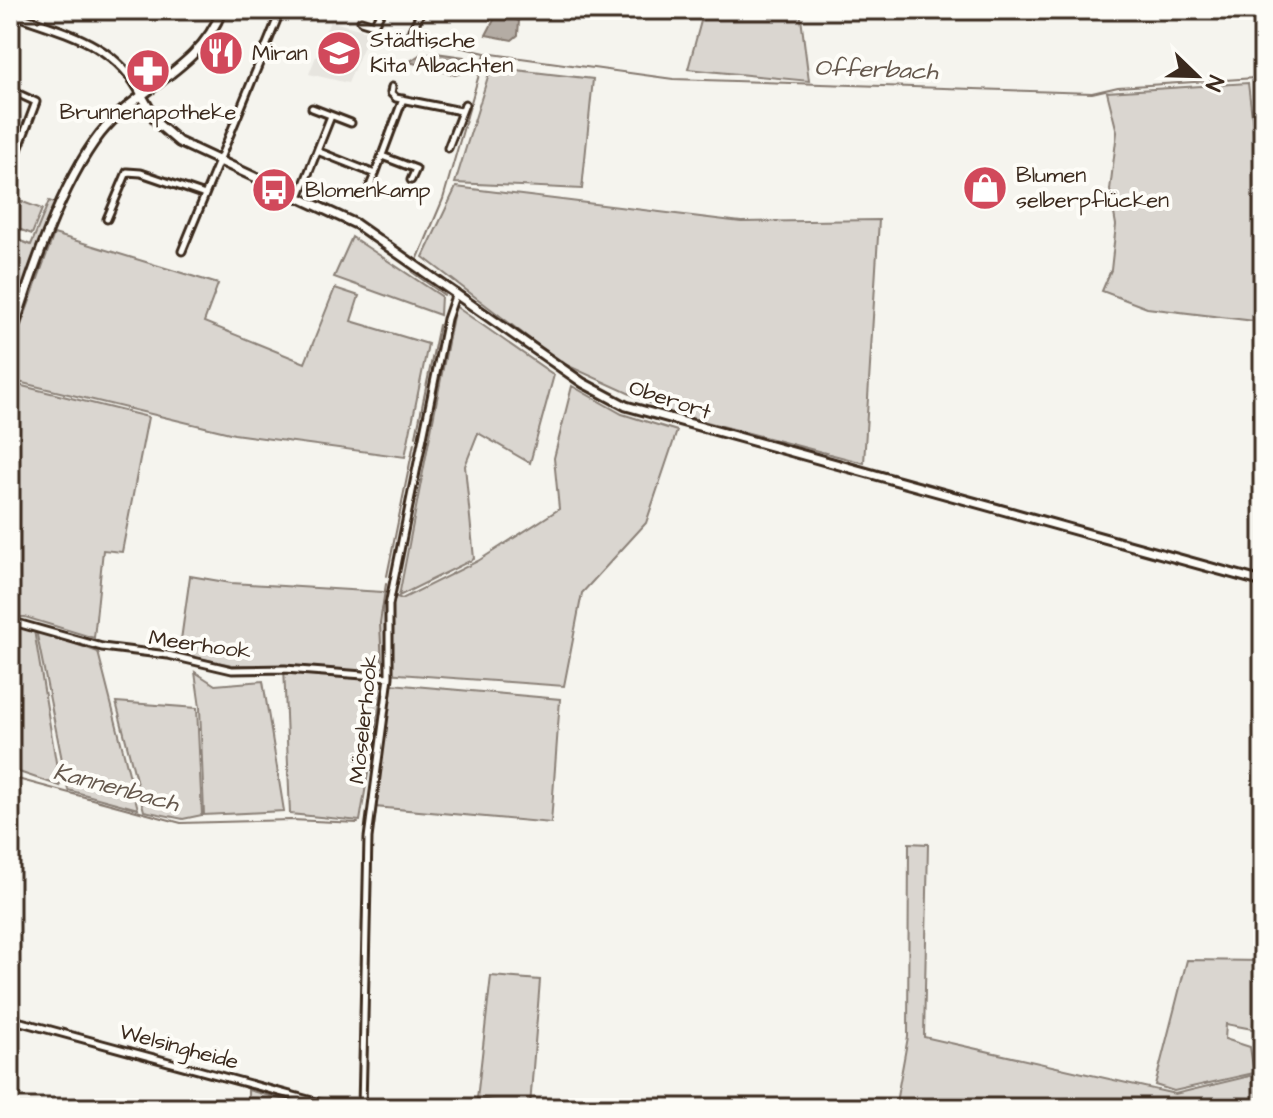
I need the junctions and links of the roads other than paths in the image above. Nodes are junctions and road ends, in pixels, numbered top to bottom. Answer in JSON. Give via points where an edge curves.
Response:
{"nodes":[{"id":1,"x":222,"y":10,"type":"edge"},
{"id":2,"x":281,"y":10,"type":"edge"},
{"id":3,"x":382,"y":10,"type":"edge"},
{"id":4,"x":422,"y":10,"type":"edge"},
{"id":5,"x":12,"y":14,"type":"edge"},
{"id":6,"x":361,"y":21,"type":"dead end"},
{"id":7,"x":412,"y":30,"type":"dead end"},
{"id":8,"x":392,"y":87,"type":"dead end"},
{"id":9,"x":10,"y":90,"type":"edge"},
{"id":10,"x":142,"y":96,"type":"junction"},
{"id":11,"x":403,"y":99,"type":"junction"},
{"id":12,"x":465,"y":104,"type":"dead end"},
{"id":13,"x":312,"y":108,"type":"dead end"},
{"id":14,"x":461,"y":111,"type":"junction"},
{"id":15,"x":331,"y":116,"type":"junction"},
{"id":16,"x":351,"y":123,"type":"dead end"},
{"id":17,"x":448,"y":148,"type":"dead end"},
{"id":18,"x":317,"y":151,"type":"junction"},
{"id":19,"x":382,"y":156,"type":"junction"},
{"id":20,"x":218,"y":160,"type":"junction"},
{"id":21,"x":10,"y":171,"type":"edge"},
{"id":22,"x":375,"y":174,"type":"junction"},
{"id":23,"x":411,"y":180,"type":"dead end"},
{"id":24,"x":370,"y":186,"type":"dead end"},
{"id":25,"x":205,"y":195,"type":"junction"},
{"id":26,"x":299,"y":197,"type":"junction"},
{"id":27,"x":107,"y":219,"type":"dead end"},
{"id":28,"x":182,"y":251,"type":"dead end"},
{"id":29,"x":456,"y":293,"type":"junction"},
{"id":30,"x":10,"y":340,"type":"edge"},
{"id":31,"x":1263,"y":582,"type":"edge"},
{"id":32,"x":10,"y":621,"type":"edge"},
{"id":33,"x":389,"y":677,"type":"junction"},
{"id":34,"x":10,"y":1019,"type":"edge"},
{"id":35,"x":338,"y":1108,"type":"edge"},
{"id":36,"x":362,"y":1108,"type":"edge"}],
"edges":[{"from":1,"to":10,"type":"main road","via":[[197,53]]},
{"from":2,"to":20,"type":"street"},
{"from":3,"to":6,"type":"street","via":[[374,25]]},
{"from":4,"to":7,"type":"street"},
{"from":5,"to":10,"type":"street","via":[[97,45],[125,69]]},
{"from":8,"to":11,"type":"street","via":[[393,95]]},
{"from":9,"to":21,"type":"street","via":[[36,102]]},
{"from":10,"to":20,"type":"main road","name":"Oberort","via":[[169,135]]},
{"from":10,"to":30,"type":"main road","via":[[110,123],[77,168]]},
{"from":11,"to":14,"type":"street"},
{"from":11,"to":19,"type":"street"},
{"from":12,"to":14,"type":"street"},
{"from":13,"to":15,"type":"street"},
{"from":14,"to":17,"type":"street"},
{"from":15,"to":16,"type":"street"},
{"from":15,"to":18,"type":"street"},
{"from":18,"to":22,"type":"street"},
{"from":18,"to":26,"type":"street"},
{"from":19,"to":22,"type":"street"},
{"from":19,"to":23,"type":"street","via":[[416,169]]},
{"from":20,"to":25,"type":"street"},
{"from":20,"to":26,"type":"main road","name":"Oberort"},
{"from":22,"to":24,"type":"street"},
{"from":25,"to":27,"type":"street","via":[[127,172]]},
{"from":25,"to":28,"type":"street"},
{"from":26,"to":29,"type":"main road","name":"Oberort","via":[[366,230]]},
{"from":29,"to":31,"type":"main road","name":"Oberort","via":[[583,383],[646,414]]},
{"from":29,"to":33,"type":"street","name":"Möselerhook","via":[[389,605]]},
{"from":32,"to":33,"type":"street","name":"Meerhook","via":[[102,647],[232,670]]},
{"from":33,"to":36,"type":"street","name":"Möselerhook","via":[[370,803]]},
{"from":34,"to":35,"type":"street","name":"Welsingheide"}]}
